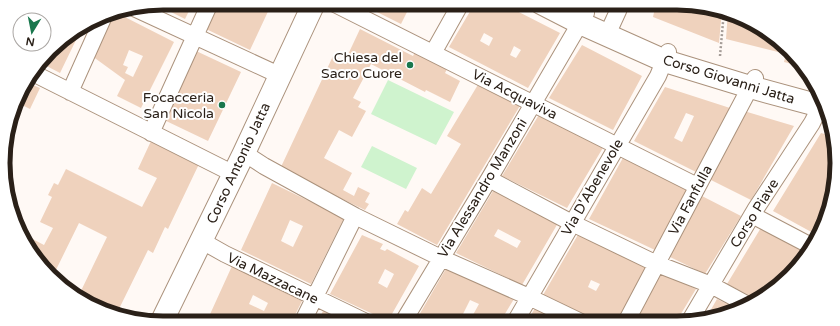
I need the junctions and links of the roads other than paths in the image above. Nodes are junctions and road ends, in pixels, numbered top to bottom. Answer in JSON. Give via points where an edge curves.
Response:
{"nodes":[{"id":1,"x":207,"y":10,"type":"edge"},
{"id":2,"x":311,"y":10,"type":"edge"},
{"id":3,"x":347,"y":10,"type":"edge"},
{"id":4,"x":457,"y":10,"type":"edge"},
{"id":5,"x":560,"y":10,"type":"edge"},
{"id":6,"x":574,"y":10,"type":"edge"},
{"id":7,"x":618,"y":10,"type":"edge"},
{"id":8,"x":141,"y":11,"type":"edge"},
{"id":9,"x":583,"y":18,"type":"junction"},
{"id":10,"x":101,"y":23,"type":"edge"},
{"id":11,"x":610,"y":30,"type":"junction"},
{"id":12,"x":195,"y":36,"type":"junction"},
{"id":13,"x":433,"y":53,"type":"junction"},
{"id":14,"x":667,"y":56,"type":"junction"},
{"id":15,"x":280,"y":75,"type":"junction"},
{"id":16,"x":38,"y":76,"type":"edge"},
{"id":17,"x":752,"y":82,"type":"junction"},
{"id":18,"x":70,"y":92,"type":"junction"},
{"id":19,"x":817,"y":101,"type":"edge"},
{"id":20,"x":532,"y":104,"type":"junction"},
{"id":21,"x":820,"y":108,"type":"edge"},
{"id":22,"x":151,"y":133,"type":"junction"},
{"id":23,"x":617,"y":145,"type":"junction"},
{"id":24,"x":244,"y":153,"type":"junction"},
{"id":25,"x":234,"y":174,"type":"junction"},
{"id":26,"x":489,"y":179,"type":"junction"},
{"id":27,"x":697,"y":186,"type":"junction"},
{"id":28,"x":752,"y":215,"type":"junction"},
{"id":29,"x":355,"y":216,"type":"junction"},
{"id":30,"x":572,"y":223,"type":"junction"},
{"id":31,"x":202,"y":241,"type":"junction"},
{"id":32,"x":807,"y":244,"type":"edge"},
{"id":33,"x":441,"y":258,"type":"junction"},
{"id":34,"x":657,"y":264,"type":"junction"},
{"id":35,"x":711,"y":285,"type":"junction"},
{"id":36,"x":529,"y":297,"type":"junction"},
{"id":37,"x":314,"y":298,"type":"junction"},
{"id":38,"x":742,"y":302,"type":"edge"},
{"id":39,"x":693,"y":315,"type":"edge"},
{"id":40,"x":164,"y":316,"type":"edge"},
{"id":41,"x":305,"y":316,"type":"edge"},
{"id":42,"x":353,"y":316,"type":"edge"},
{"id":43,"x":406,"y":316,"type":"edge"},
{"id":44,"x":518,"y":316,"type":"edge"},
{"id":45,"x":569,"y":316,"type":"edge"},
{"id":46,"x":629,"y":316,"type":"edge"}],
"edges":[{"from":1,"to":12,"type":"street"},
{"from":2,"to":15,"type":"main road","name":"Corso Antonio Jatta"},
{"from":3,"to":13,"type":"street","name":"Via Acquaviva"},
{"from":4,"to":13,"type":"street"},
{"from":5,"to":9,"type":"main road"},
{"from":6,"to":9,"type":"main road"},
{"from":7,"to":11,"type":"street"},
{"from":8,"to":12,"type":"street"},
{"from":9,"to":11,"type":"main road","name":"Corso Giovanni Jatta"},
{"from":9,"to":20,"type":"street","name":"Via Alessandro Manzoni"},
{"from":10,"to":18,"type":"street"},
{"from":11,"to":14,"type":"main road","name":"Corso Giovanni Jatta"},
{"from":12,"to":15,"type":"street"},
{"from":12,"to":22,"type":"street"},
{"from":13,"to":20,"type":"street","name":"Via Acquaviva"},
{"from":14,"to":17,"type":"main road","name":"Corso Giovanni Jatta"},
{"from":14,"to":23,"type":"street","name":"Via D'Abenevole"},
{"from":15,"to":24,"type":"main road","name":"Corso Antonio Jatta"},
{"from":16,"to":18,"type":"street"},
{"from":17,"to":19,"type":"main road","name":"Corso Giovanni Jatta"},
{"from":17,"to":27,"type":"street","name":"Via Fanfulla"},
{"from":18,"to":22,"type":"street"},
{"from":20,"to":23,"type":"street","name":"Via Acquaviva"},
{"from":20,"to":26,"type":"street","name":"Via Alessandro Manzoni"},
{"from":21,"to":28,"type":"street","name":"Corso Piave"},
{"from":22,"to":25,"type":"street"},
{"from":23,"to":27,"type":"street","name":"Via Acquaviva"},
{"from":23,"to":30,"type":"street","name":"Via D'Abenevole"},
{"from":24,"to":25,"type":"main road","name":"Corso Antonio Jatta"},
{"from":24,"to":29,"type":"street"},
{"from":25,"to":31,"type":"main road","name":"Corso Antonio Jatta"},
{"from":26,"to":30,"type":"street"},
{"from":26,"to":33,"type":"street","name":"Via Alessandro Manzoni"},
{"from":27,"to":34,"type":"street","name":"Via Fanfulla"},
{"from":28,"to":32,"type":"street"},
{"from":28,"to":35,"type":"street","name":"Corso Piave"},
{"from":29,"to":33,"type":"street"},
{"from":29,"to":37,"type":"street"},
{"from":30,"to":34,"type":"street"},
{"from":30,"to":36,"type":"street","name":"Via D'Abenevole"},
{"from":31,"to":37,"type":"street","name":"Via Mazzacane"},
{"from":31,"to":40,"type":"main road","name":"Corso Antonio Jatta"},
{"from":33,"to":36,"type":"street"},
{"from":33,"to":43,"type":"street","name":"Via Alessandro Manzoni"},
{"from":34,"to":35,"type":"street"},
{"from":34,"to":46,"type":"street","name":"Via Fanfulla"},
{"from":35,"to":38,"type":"street"},
{"from":35,"to":39,"type":"street","name":"Corso Piave"},
{"from":36,"to":44,"type":"street","name":"Via D'Abenevole"},
{"from":36,"to":45,"type":"street"},
{"from":37,"to":41,"type":"street"},
{"from":37,"to":42,"type":"street","name":"Via Mazzacane"}]}
